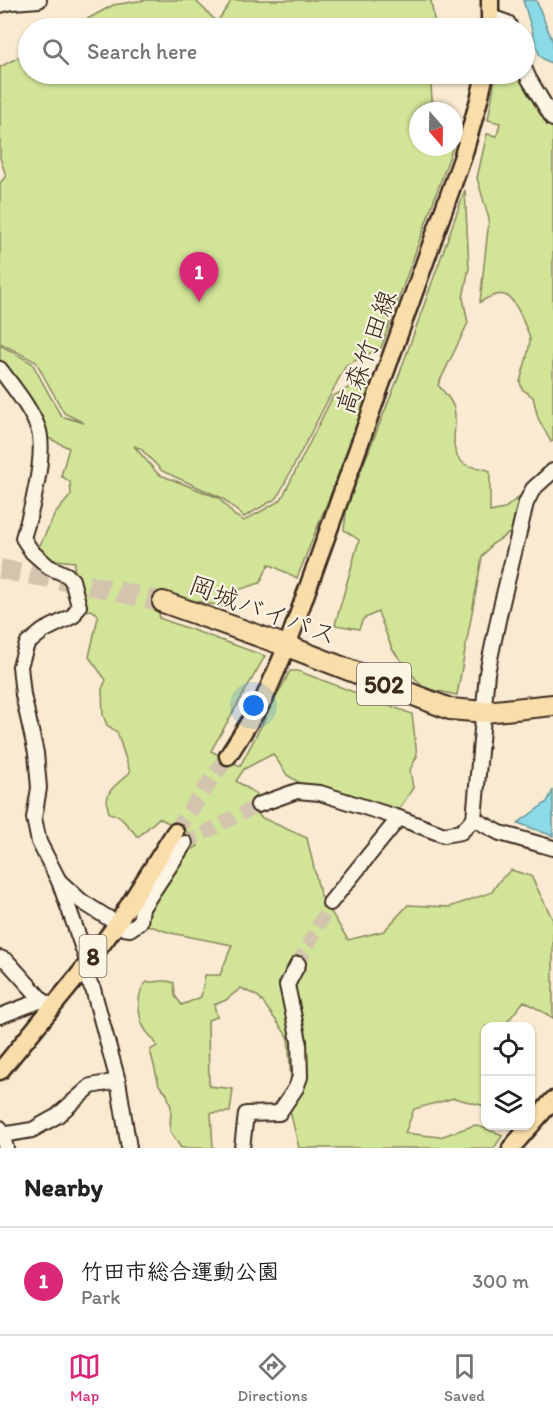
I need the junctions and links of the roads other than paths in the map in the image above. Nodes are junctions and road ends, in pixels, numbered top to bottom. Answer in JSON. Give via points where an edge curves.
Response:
{"nodes":[{"id":1,"x":39,"y":0,"type":"edge"},
{"id":2,"x":0,"y":5,"type":"edge"},
{"id":3,"x":482,"y":84,"type":"edge"},
{"id":4,"x":532,"y":84,"type":"edge"},
{"id":5,"x":553,"y":119,"type":"edge"},
{"id":6,"x":0,"y":369,"type":"edge"},
{"id":7,"x":553,"y":471,"type":"edge"},
{"id":8,"x":163,"y":602,"type":"tunnel mouth"},
{"id":9,"x":287,"y":646,"type":"junction"},
{"id":10,"x":553,"y":705,"type":"edge"},
{"id":11,"x":485,"y":712,"type":"junction"},
{"id":12,"x":228,"y":756,"type":"tunnel mouth"},
{"id":13,"x":258,"y":805,"type":"tunnel mouth"},
{"id":14,"x":399,"y":818,"type":"junction"},
{"id":15,"x":474,"y":819,"type":"junction"},
{"id":16,"x":180,"y":837,"type":"tunnel mouth"},
{"id":17,"x":553,"y":848,"type":"edge"},
{"id":18,"x":59,"y":880,"type":"junction"},
{"id":19,"x":330,"y":903,"type":"tunnel mouth"},
{"id":20,"x":117,"y":924,"type":"junction"},
{"id":21,"x":0,"y":958,"type":"edge"},
{"id":22,"x":298,"y":964,"type":"tunnel mouth"},
{"id":23,"x":85,"y":967,"type":"junction"},
{"id":24,"x":48,"y":1004,"type":"junction"},
{"id":25,"x":0,"y":1016,"type":"edge"},
{"id":26,"x":0,"y":1071,"type":"edge"},
{"id":27,"x":118,"y":1081,"type":"junction"},
{"id":28,"x":553,"y":1100,"type":"edge"},
{"id":29,"x":3,"y":1137,"type":"edge"},
{"id":30,"x":129,"y":1148,"type":"edge"},
{"id":31,"x":242,"y":1148,"type":"edge"},
{"id":32,"x":511,"y":1148,"type":"edge"}],
"edges":[{"from":1,"to":2,"type":"street"},
{"from":3,"to":9,"type":"main road","name":"高森竹田線","via":[[463,156]]},
{"from":4,"to":5,"type":"street"},
{"from":6,"to":18,"type":"street","via":[[39,429],[40,464],[24,538],[32,552],[49,567],[72,580],[79,606],[73,616],[27,644],[20,666],[36,753],[39,788],[34,818],[39,842]]},
{"from":7,"to":11,"type":"street","via":[[532,489],[526,503],[500,611]]},
{"from":8,"to":9,"type":"highway","name":"岡城バイパス","number":"502"},
{"from":9,"to":11,"type":"highway","name":"岡城バイパス","number":"502","via":[[431,703]]},
{"from":9,"to":12,"type":"main road","name":"高森竹田線","via":[[264,699]]},
{"from":10,"to":11,"type":"highway","name":"岡城バイパス","number":"502"},
{"from":11,"to":15,"type":"street"},
{"from":13,"to":14,"type":"street","via":[[297,791],[320,793]]},
{"from":14,"to":15,"type":"street","via":[[444,835],[461,832]]},
{"from":14,"to":19,"type":"street"},
{"from":15,"to":17,"type":"street","via":[[500,833]]},
{"from":16,"to":20,"type":"main road","number":"8"},
{"from":18,"to":20,"type":"street","via":[[81,901]]},
{"from":18,"to":23,"type":"street"},
{"from":20,"to":23,"type":"main road","number":"8"},
{"from":21,"to":24,"type":"street"},
{"from":22,"to":31,"type":"street","via":[[287,986],[299,1041],[300,1077],[279,1113],[246,1114]]},
{"from":23,"to":24,"type":"main road","number":"8"},
{"from":23,"to":27,"type":"street"},
{"from":24,"to":25,"type":"street"},
{"from":24,"to":26,"type":"main road","number":"8"},
{"from":27,"to":29,"type":"street","via":[[91,1086],[57,1116],[32,1130]]},
{"from":27,"to":30,"type":"street"},
{"from":28,"to":32,"type":"main road"}]}
